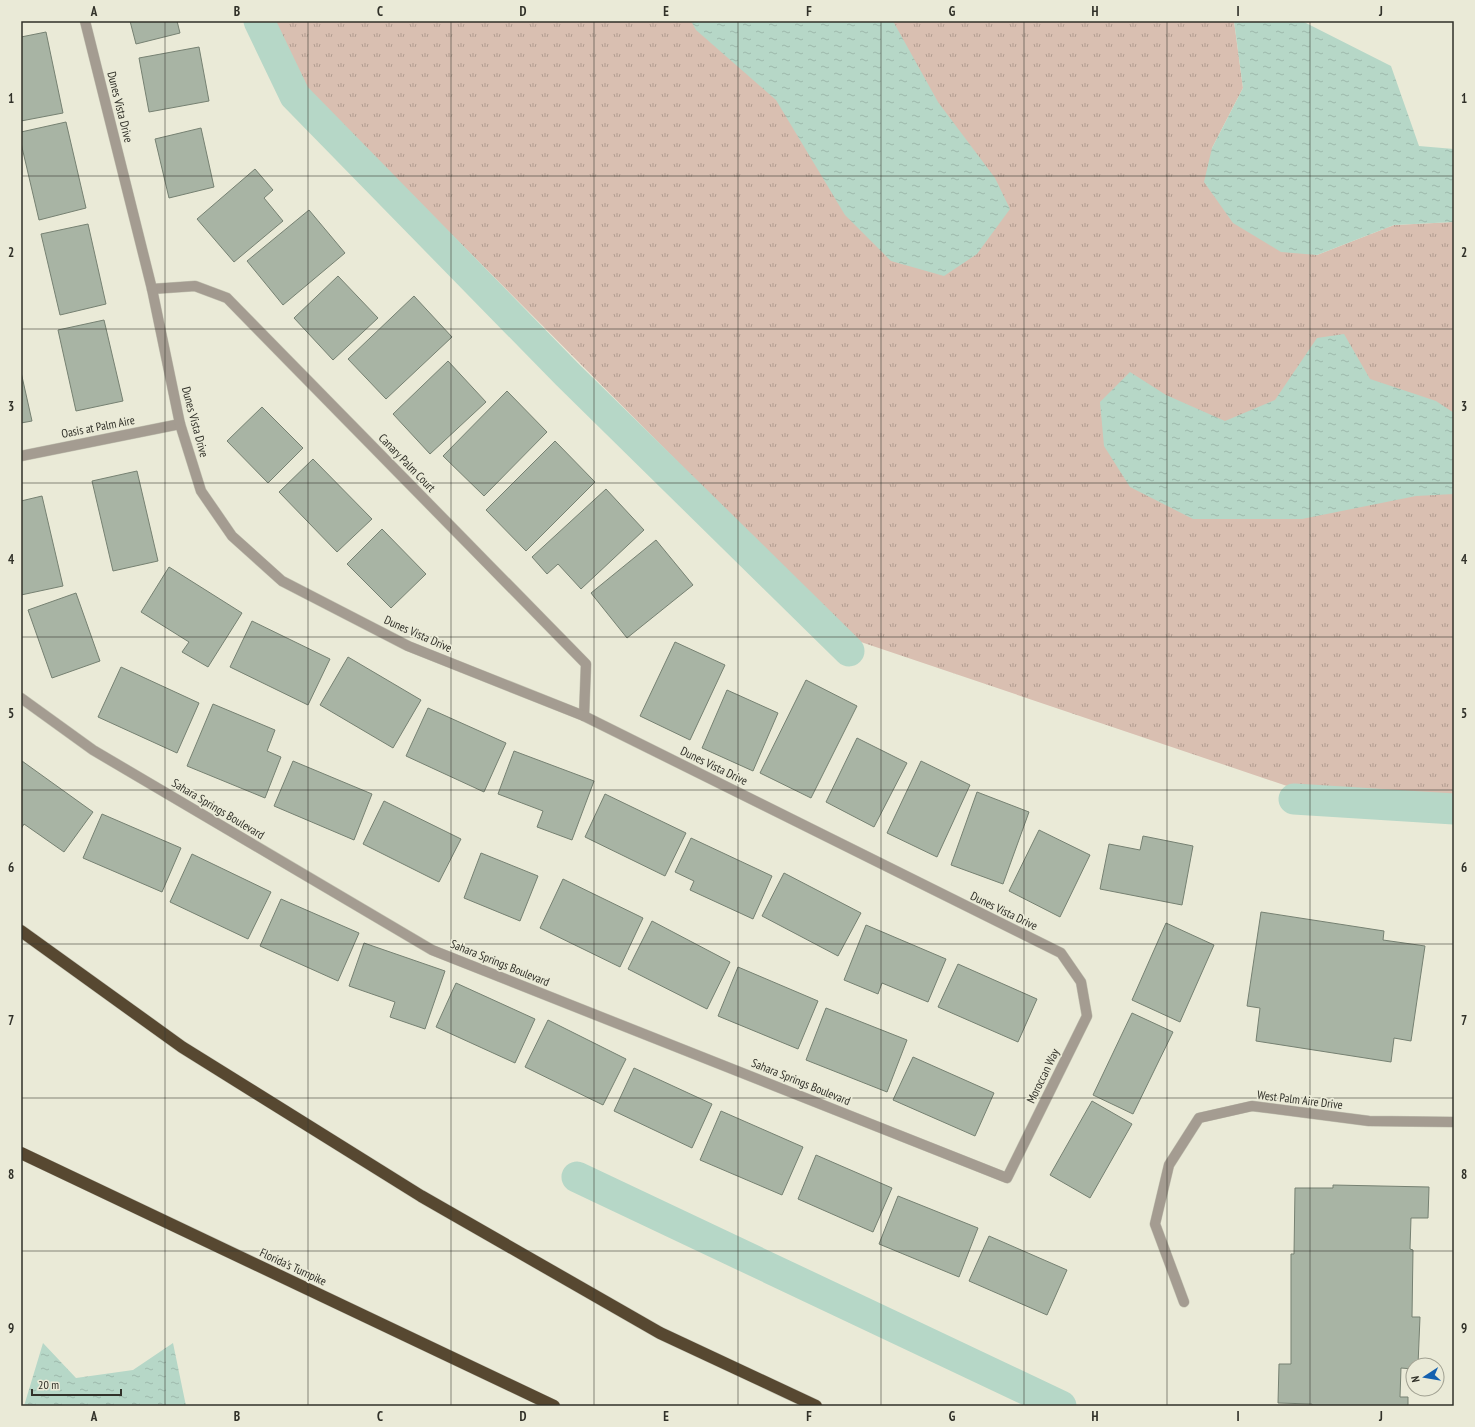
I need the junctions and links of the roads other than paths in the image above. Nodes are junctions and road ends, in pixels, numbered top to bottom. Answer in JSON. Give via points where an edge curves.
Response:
{"nodes":[{"id":1,"x":85,"y":21,"type":"edge"},
{"id":2,"x":152,"y":289,"type":"junction"},
{"id":3,"x":180,"y":424,"type":"junction"},
{"id":4,"x":21,"y":456,"type":"edge"},
{"id":5,"x":21,"y":698,"type":"edge"},
{"id":6,"x":584,"y":716,"type":"junction"},
{"id":7,"x":21,"y":931,"type":"edge"},
{"id":8,"x":1081,"y":982,"type":"joint"},
{"id":9,"x":1454,"y":1122,"type":"edge"},
{"id":10,"x":21,"y":1153,"type":"edge"},
{"id":11,"x":1007,"y":1178,"type":"joint"},
{"id":12,"x":1184,"y":1302,"type":"dead end"},
{"id":13,"x":554,"y":1406,"type":"edge"},
{"id":14,"x":816,"y":1406,"type":"edge"}],
"edges":[{"from":1,"to":2,"type":"street","name":"Dunes Vista Drive"},
{"from":2,"to":3,"type":"street","name":"Dunes Vista Drive"},
{"from":2,"to":6,"type":"street","name":"Canary Palm Court","via":[[195,286],[227,298],[586,664]]},
{"from":3,"to":4,"type":"street","name":"Oasis at Palm Aire"},
{"from":3,"to":6,"type":"street","name":"Dunes Vista Drive","via":[[201,491],[232,536],[282,581],[408,646]]},
{"from":5,"to":11,"type":"street","name":"Sahara Springs Boulevard","via":[[93,750],[432,950]]},
{"from":6,"to":8,"type":"street","name":"Dunes Vista Drive","via":[[1061,953]]},
{"from":7,"to":14,"type":"highway","via":[[182,1047],[421,1196],[660,1333]]},
{"from":8,"to":11,"type":"street","name":"Moroccan Way","via":[[1086,1016]]},
{"from":9,"to":12,"type":"street","name":"West Palm Aire Drive","via":[[1369,1121],[1252,1106],[1199,1118],[1169,1165],[1156,1224]]},
{"from":10,"to":13,"type":"highway","name":"Florida's Turnpike"}]}
